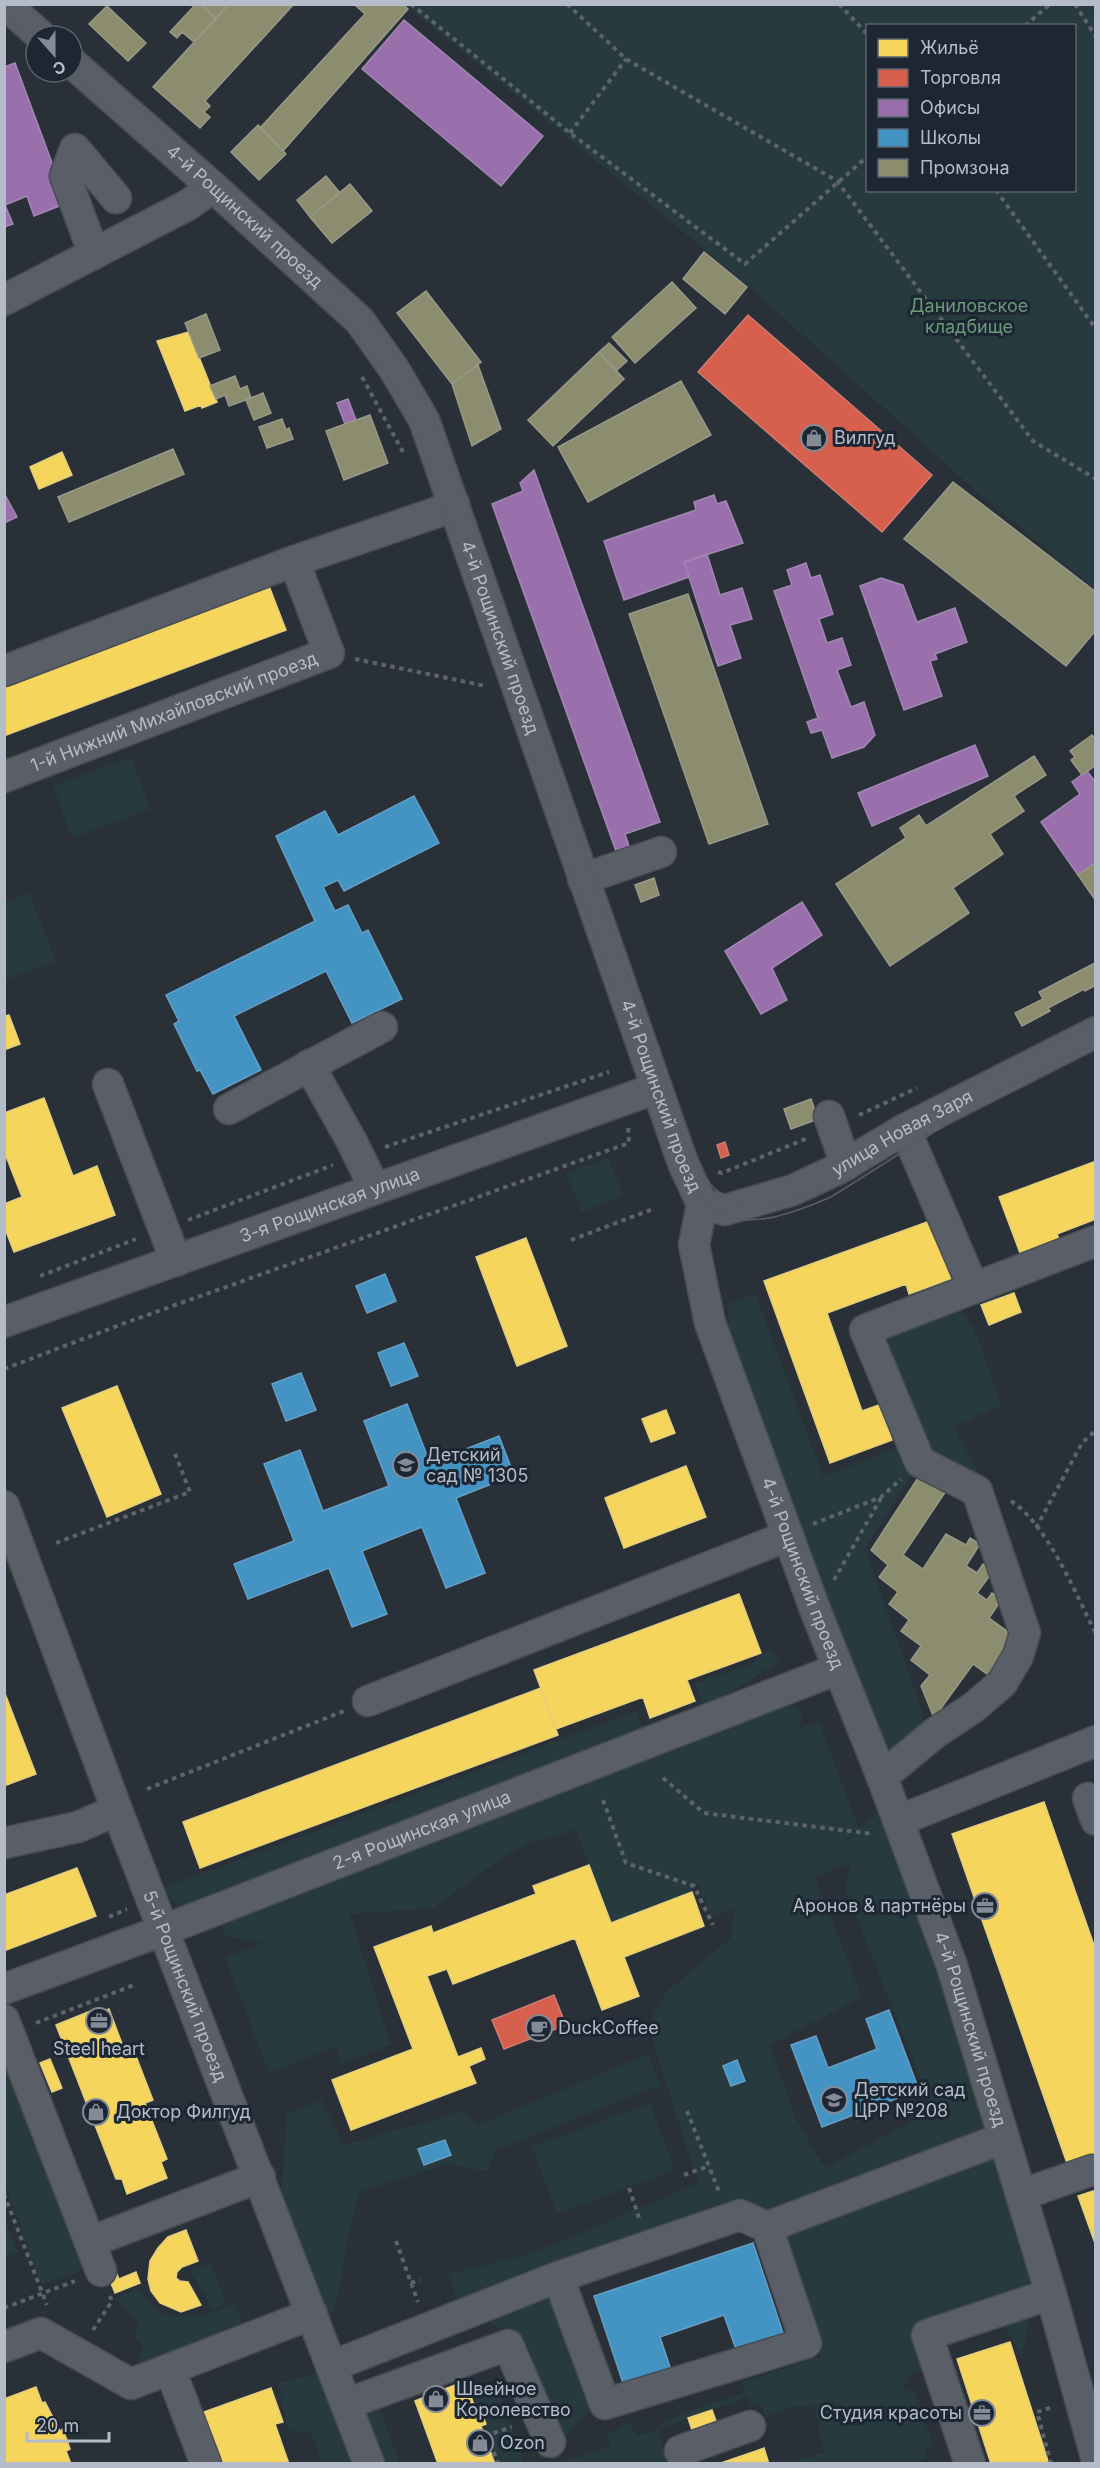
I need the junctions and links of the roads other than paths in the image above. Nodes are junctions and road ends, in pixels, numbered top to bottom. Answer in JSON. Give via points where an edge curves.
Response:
{"nodes":[{"id":1,"x":5,"y":4,"type":"edge"},
{"id":2,"x":28,"y":24,"type":"edge"},
{"id":3,"x":84,"y":74,"type":"edge"},
{"id":4,"x":213,"y":187,"type":"junction"},
{"id":5,"x":116,"y":198,"type":"dead end"},
{"id":6,"x":93,"y":254,"type":"junction"},
{"id":7,"x":4,"y":300,"type":"edge"},
{"id":8,"x":454,"y":504,"type":"junction"},
{"id":9,"x":294,"y":561,"type":"junction"},
{"id":10,"x":4,"y":671,"type":"edge"},
{"id":11,"x":4,"y":777,"type":"edge"},
{"id":12,"x":661,"y":852,"type":"dead end"},
{"id":13,"x":584,"y":879,"type":"junction"},
{"id":14,"x":382,"y":1028,"type":"dead end"},
{"id":15,"x":1095,"y":1032,"type":"edge"},
{"id":16,"x":309,"y":1065,"type":"junction"},
{"id":17,"x":108,"y":1084,"type":"dead end"},
{"id":18,"x":657,"y":1088,"type":"junction"},
{"id":19,"x":229,"y":1109,"type":"dead end"},
{"id":20,"x":831,"y":1122,"type":"road end"},
{"id":21,"x":905,"y":1129,"type":"junction"},
{"id":22,"x":846,"y":1165,"type":"junction"},
{"id":23,"x":375,"y":1189,"type":"junction"},
{"id":24,"x":702,"y":1204,"type":"junction"},
{"id":25,"x":1095,"y":1241,"type":"edge"},
{"id":26,"x":176,"y":1261,"type":"junction"},
{"id":27,"x":973,"y":1287,"type":"junction"},
{"id":28,"x":4,"y":1322,"type":"edge"},
{"id":29,"x":4,"y":1506,"type":"edge"},
{"id":30,"x":788,"y":1536,"type":"junction"},
{"id":31,"x":838,"y":1669,"type":"junction"},
{"id":32,"x":368,"y":1701,"type":"road end"},
{"id":33,"x":1095,"y":1741,"type":"edge"},
{"id":34,"x":882,"y":1777,"type":"junction"},
{"id":35,"x":117,"y":1810,"type":"junction"},
{"id":36,"x":886,"y":1828,"type":"junction"},
{"id":37,"x":4,"y":1843,"type":"edge"},
{"id":38,"x":164,"y":1930,"type":"junction"},
{"id":39,"x":4,"y":1989,"type":"edge"},
{"id":40,"x":7,"y":2027,"type":"edge"},
{"id":41,"x":1004,"y":2138,"type":"junction"},
{"id":42,"x":1092,"y":2170,"type":"dead end"},
{"id":43,"x":260,"y":2177,"type":"junction"},
{"id":44,"x":1021,"y":2194,"type":"junction"},
{"id":45,"x":767,"y":2227,"type":"junction"},
{"id":46,"x":90,"y":2242,"type":"junction"},
{"id":47,"x":101,"y":2271,"type":"road end"},
{"id":48,"x":558,"y":2277,"type":"junction"},
{"id":49,"x":1051,"y":2294,"type":"junction"},
{"id":50,"x":312,"y":2314,"type":"junction"},
{"id":51,"x":4,"y":2347,"type":"edge"},
{"id":52,"x":332,"y":2366,"type":"junction"},
{"id":53,"x":170,"y":2369,"type":"junction"},
{"id":54,"x":346,"y":2404,"type":"junction"},
{"id":55,"x":750,"y":2426,"type":"dead end"},
{"id":56,"x":550,"y":2442,"type":"dead end"},
{"id":57,"x":679,"y":2450,"type":"edge"},
{"id":58,"x":1095,"y":2457,"type":"edge"},
{"id":59,"x":206,"y":2463,"type":"edge"},
{"id":60,"x":369,"y":2463,"type":"edge"},
{"id":61,"x":970,"y":2463,"type":"edge"}],
"edges":[{"from":1,"to":2,"type":"street"},
{"from":3,"to":4,"type":"street","name":"4-й Рощинский проезд"},
{"from":4,"to":6,"type":"street","via":[[188,205]]},
{"from":4,"to":8,"type":"street","name":"4-й Рощинский проезд","via":[[360,321],[423,420]]},
{"from":5,"to":6,"type":"street","via":[[75,149],[65,176]]},
{"from":6,"to":7,"type":"street"},
{"from":8,"to":9,"type":"street"},
{"from":8,"to":13,"type":"street","name":"4-й Рощинский проезд"},
{"from":9,"to":10,"type":"street"},
{"from":9,"to":11,"type":"street","name":"1-й Нижний Михайловский проезд","via":[[329,653]]},
{"from":12,"to":13,"type":"street"},
{"from":13,"to":18,"type":"street","name":"4-й Рощинский проезд"},
{"from":14,"to":16,"type":"street"},
{"from":15,"to":21,"type":"street","name":"улица Новая Заря"},
{"from":16,"to":19,"type":"street"},
{"from":16,"to":23,"type":"street"},
{"from":17,"to":26,"type":"street"},
{"from":18,"to":23,"type":"street","name":"3-я Рощинская улица"},
{"from":18,"to":24,"type":"street","name":"4-й Рощинский проезд"},
{"from":20,"to":22,"type":"street"},
{"from":21,"to":22,"type":"street","name":"улица Новая Заря"},
{"from":21,"to":27,"type":"street"},
{"from":22,"to":24,"type":"street","name":"улица Новая Заря","via":[[793,1190],[751,1203],[725,1210]]},
{"from":23,"to":26,"type":"street","name":"3-я Рощинская улица"},
{"from":24,"to":30,"type":"street","name":"4-й Рощинский проезд","via":[[694,1245],[710,1323]]},
{"from":25,"to":27,"type":"street"},
{"from":26,"to":28,"type":"street","name":"3-я Рощинская улица"},
{"from":27,"to":34,"type":"street","via":[[865,1330],[920,1462],[977,1491],[1025,1633],[1018,1656],[1002,1683]]},
{"from":29,"to":35,"type":"street","name":"5-й Рощинский проезд"},
{"from":30,"to":31,"type":"street","name":"4-й Рощинский проезд"},
{"from":30,"to":32,"type":"street"},
{"from":31,"to":34,"type":"street","name":"4-й Рощинский проезд"},
{"from":31,"to":38,"type":"street","name":"2-я Рощинская улица"},
{"from":33,"to":36,"type":"street"},
{"from":34,"to":36,"type":"street","name":"4-й Рощинский проезд"},
{"from":35,"to":37,"type":"street","via":[[78,1827]]},
{"from":35,"to":38,"type":"street","name":"5-й Рощинский проезд"},
{"from":36,"to":41,"type":"street","name":"4-й Рощинский проезд","via":[[952,1966]]},
{"from":38,"to":39,"type":"street","name":"2-я Рощинская улица"},
{"from":38,"to":43,"type":"street","name":"5-й Рощинский проезд"},
{"from":40,"to":46,"type":"street"},
{"from":41,"to":44,"type":"street","name":"4-й Рощинский проезд"},
{"from":41,"to":45,"type":"street"},
{"from":42,"to":44,"type":"street"},
{"from":43,"to":46,"type":"street"},
{"from":43,"to":50,"type":"street","name":"5-й Рощинский проезд"},
{"from":44,"to":49,"type":"street","name":"4-й Рощинский проезд"},
{"from":45,"to":48,"type":"street","via":[[740,2215]]},
{"from":45,"to":48,"type":"street","via":[[806,2343],[605,2404]]},
{"from":46,"to":47,"type":"street"},
{"from":48,"to":52,"type":"street"},
{"from":49,"to":58,"type":"street","name":"4-й Рощинский проезд"},
{"from":49,"to":61,"type":"street","via":[[927,2335]]},
{"from":50,"to":52,"type":"street","name":"5-й Рощинский проезд"},
{"from":50,"to":53,"type":"street"},
{"from":51,"to":53,"type":"street","via":[[41,2333],[131,2384]]},
{"from":52,"to":54,"type":"street","name":"5-й Рощинский проезд"},
{"from":53,"to":59,"type":"street"},
{"from":54,"to":56,"type":"street","via":[[508,2345]]},
{"from":54,"to":60,"type":"street","name":"5-й Рощинский проезд"},
{"from":55,"to":57,"type":"street"}]}
